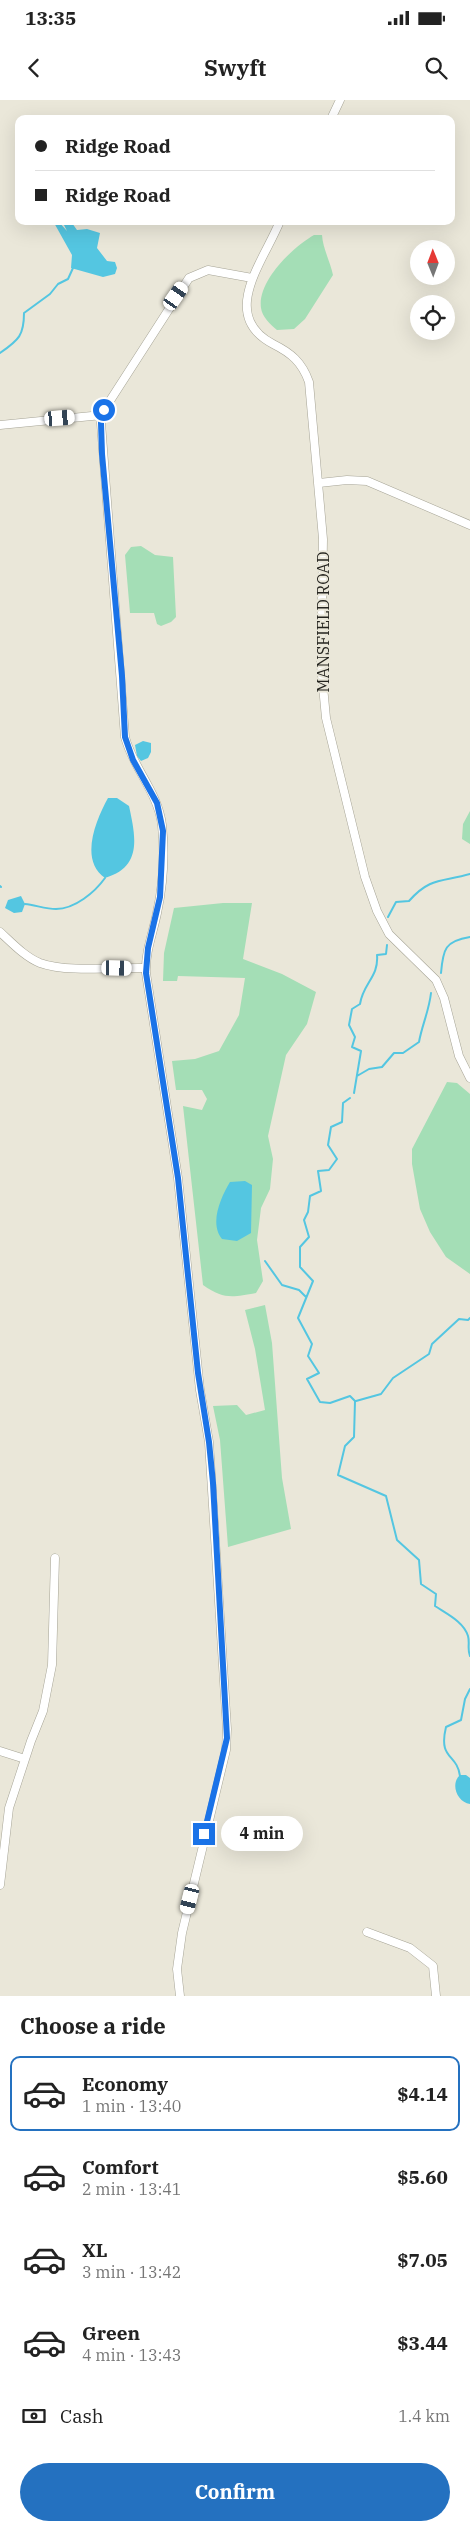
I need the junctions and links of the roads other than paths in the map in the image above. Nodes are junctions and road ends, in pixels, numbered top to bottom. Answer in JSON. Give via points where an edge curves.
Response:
{"nodes":[{"id":1,"x":340,"y":100,"type":"edge"},
{"id":2,"x":333,"y":115,"type":"edge"},
{"id":3,"x":278,"y":225,"type":"edge"},
{"id":4,"x":252,"y":278,"type":"junction"},
{"id":5,"x":102,"y":415,"type":"junction"},
{"id":6,"x":0,"y":425,"type":"edge"},
{"id":7,"x":319,"y":483,"type":"junction"},
{"id":8,"x":470,"y":525,"type":"edge"},
{"id":9,"x":0,"y":932,"type":"edge"},
{"id":10,"x":146,"y":968,"type":"junction"},
{"id":11,"x":470,"y":1078,"type":"edge"},
{"id":12,"x":55,"y":1558,"type":"dead end"},
{"id":13,"x":0,"y":1751,"type":"edge"},
{"id":14,"x":25,"y":1760,"type":"junction"},
{"id":15,"x":0,"y":1885,"type":"edge"},
{"id":16,"x":367,"y":1932,"type":"dead end"},
{"id":17,"x":180,"y":1996,"type":"edge"},
{"id":18,"x":436,"y":1996,"type":"edge"}],
"edges":[{"from":1,"to":2,"type":"street"},
{"from":3,"to":4,"type":"street","name":"MANSFIELD ROAD"},
{"from":4,"to":5,"type":"street","via":[[208,270],[189,278]]},
{"from":4,"to":7,"type":"street","name":"MANSFIELD ROAD","via":[[247,299],[250,324],[263,338],[293,356],[307,376]]},
{"from":5,"to":6,"type":"street"},
{"from":5,"to":10,"type":"street","via":[[102,454],[125,737],[133,760],[157,803],[163,831],[160,897]]},
{"from":7,"to":8,"type":"street","via":[[367,481]]},
{"from":7,"to":11,"type":"street","name":"MANSFIELD ROAD","via":[[324,556],[323,699],[365,877],[389,934],[430,972],[441,988],[459,1056]]},
{"from":9,"to":10,"type":"street","via":[[28,956],[45,964]]},
{"from":10,"to":17,"type":"street","via":[[178,1178],[200,1390],[209,1442],[227,1729],[226,1750],[182,1933],[177,1969]]},
{"from":12,"to":14,"type":"street","via":[[52,1665],[43,1711]]},
{"from":13,"to":14,"type":"street"},
{"from":14,"to":15,"type":"street","via":[[9,1808]]},
{"from":16,"to":18,"type":"street","via":[[410,1948],[433,1966]]}]}
